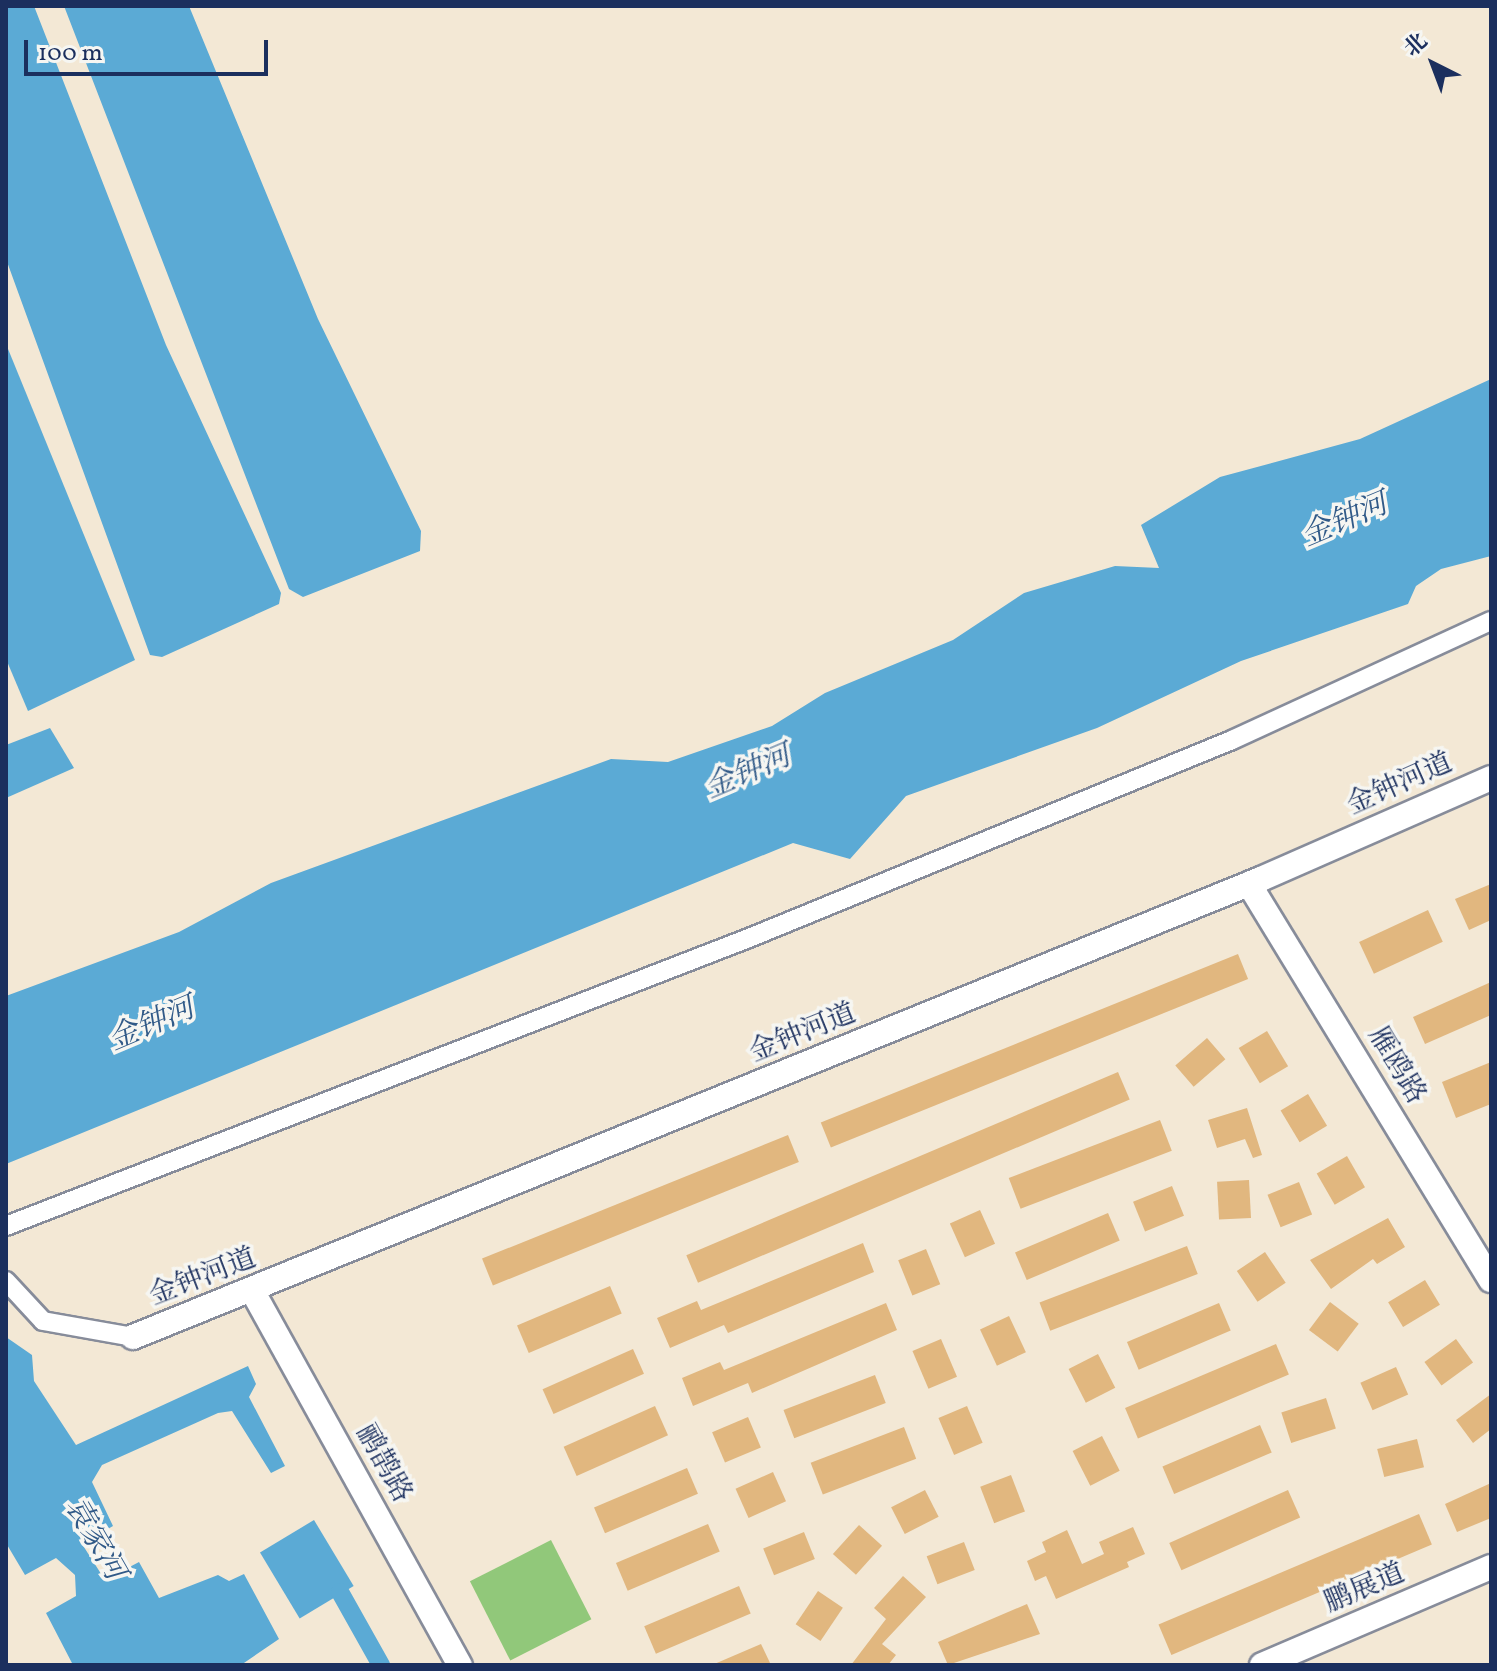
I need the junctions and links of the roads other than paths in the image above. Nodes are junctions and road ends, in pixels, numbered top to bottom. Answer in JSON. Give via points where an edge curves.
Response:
{"nodes":[{"id":1,"x":1491,"y":621,"type":"edge"},
{"id":2,"x":1491,"y":778,"type":"edge"},
{"id":3,"x":1255,"y":882,"type":"junction"},
{"id":4,"x":6,"y":1226,"type":"edge"},
{"id":5,"x":1491,"y":1254,"type":"edge"},
{"id":6,"x":1491,"y":1280,"type":"edge"},
{"id":7,"x":6,"y":1281,"type":"edge"},
{"id":8,"x":253,"y":1292,"type":"junction"},
{"id":9,"x":133,"y":1337,"type":"joint"},
{"id":10,"x":1491,"y":1567,"type":"edge"},
{"id":11,"x":1491,"y":1584,"type":"edge"},
{"id":12,"x":460,"y":1665,"type":"edge"},
{"id":13,"x":1262,"y":1665,"type":"edge"},
{"id":14,"x":1300,"y":1665,"type":"edge"}],
"edges":[{"from":1,"to":4,"type":"street","via":[[1232,740],[749,938]]},
{"from":2,"to":3,"type":"street","name":"金钟河道"},
{"from":3,"to":5,"type":"street","name":"雁鸥路"},
{"from":3,"to":6,"type":"street","name":"雁鸥路"},
{"from":3,"to":8,"type":"street","name":"金钟河道"},
{"from":7,"to":9,"type":"street","via":[[43,1321]]},
{"from":8,"to":9,"type":"street","name":"金钟河道"},
{"from":8,"to":12,"type":"street","name":"鹂鹊路"},
{"from":10,"to":13,"type":"street","name":"鹏展道"},
{"from":11,"to":14,"type":"street","name":"鹏展道"}]}
